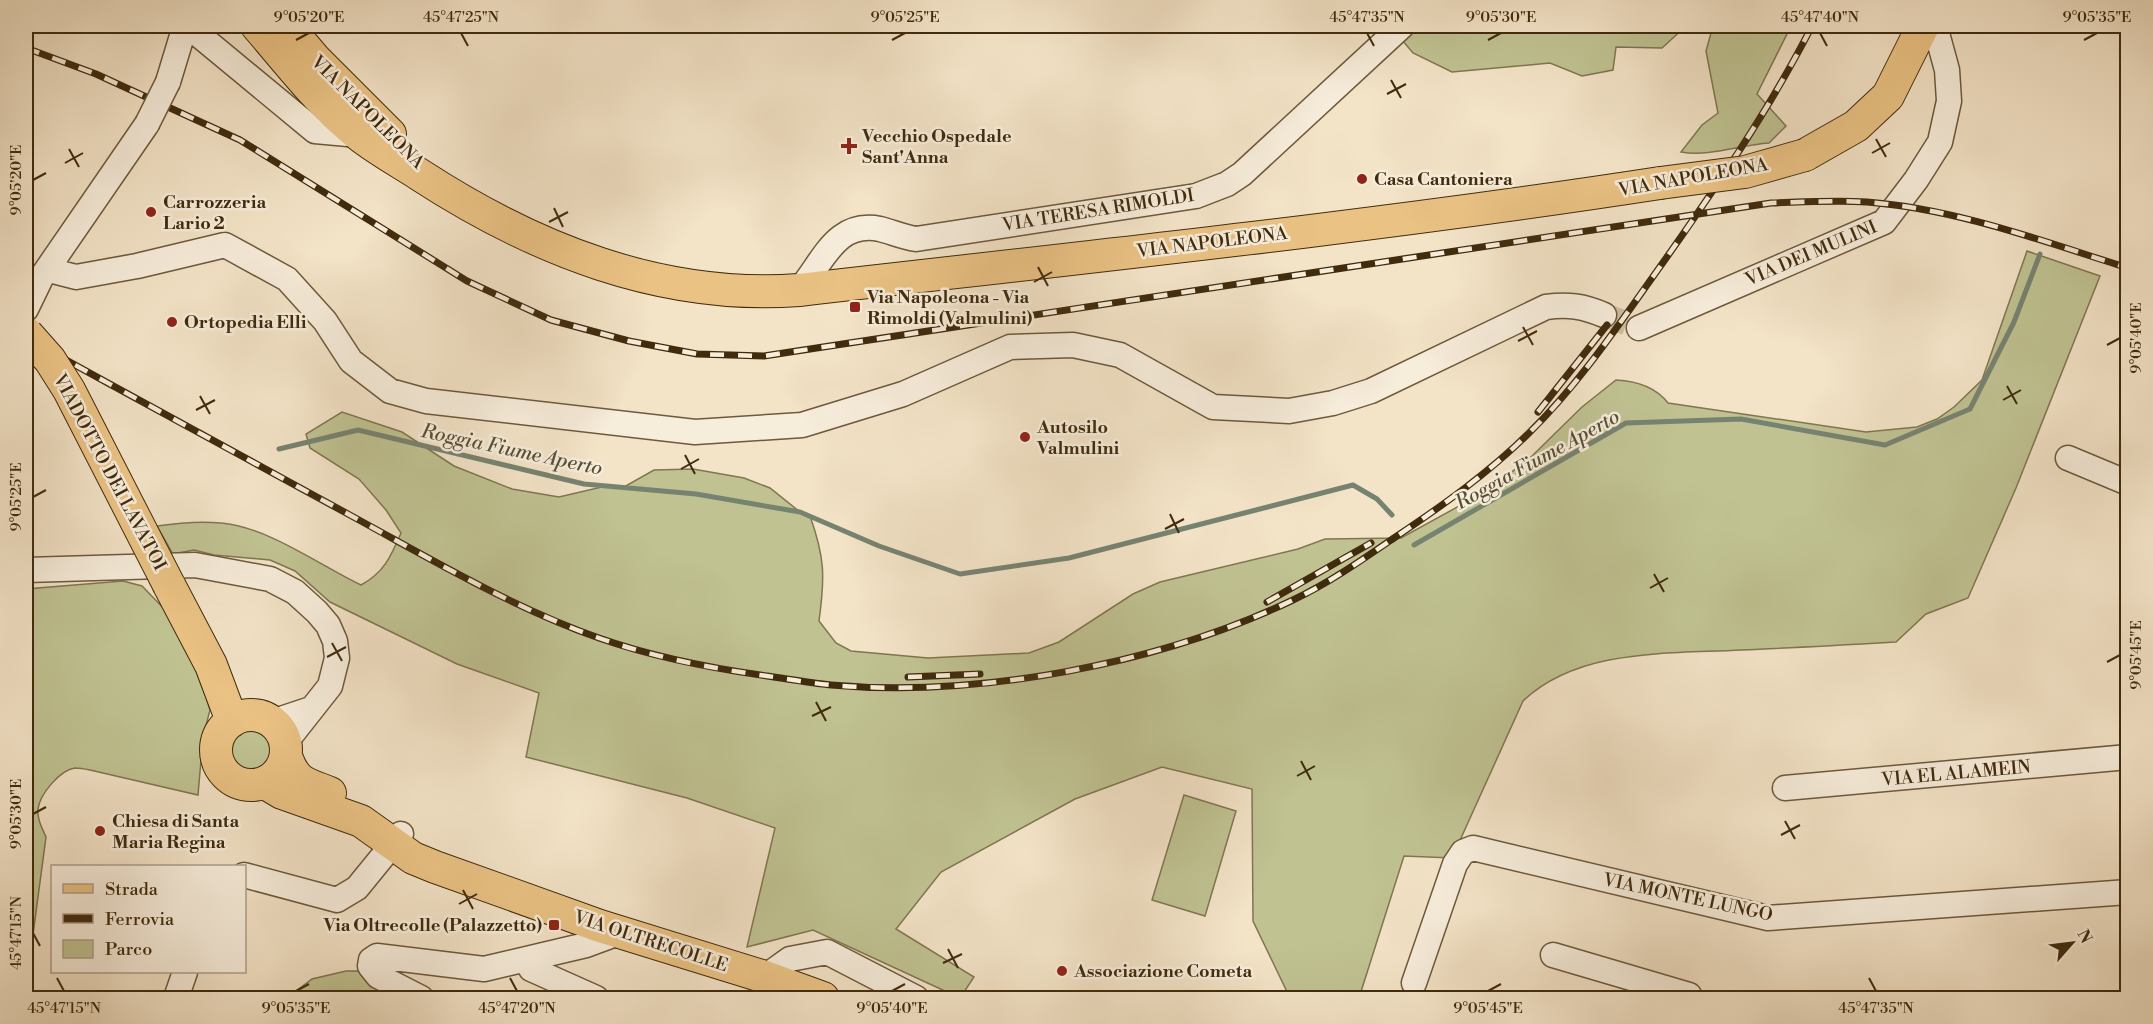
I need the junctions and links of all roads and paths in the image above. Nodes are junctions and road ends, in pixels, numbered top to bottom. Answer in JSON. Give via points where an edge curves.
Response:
{"nodes":[{"id":1,"x":186,"y":26,"type":"edge"},
{"id":2,"x":257,"y":26,"type":"edge"},
{"id":3,"x":287,"y":26,"type":"edge"},
{"id":4,"x":1402,"y":26,"type":"edge"},
{"id":5,"x":1923,"y":26,"type":"edge"},
{"id":6,"x":1935,"y":26,"type":"edge"},
{"id":7,"x":360,"y":135,"type":"junction"},
{"id":8,"x":453,"y":196,"type":"junction"},
{"id":9,"x":35,"y":284,"type":"edge"},
{"id":10,"x":799,"y":290,"type":"junction"},
{"id":11,"x":1604,"y":315,"type":"tunnel mouth"},
{"id":12,"x":1640,"y":328,"type":"tunnel mouth"},
{"id":13,"x":26,"y":332,"type":"edge"},
{"id":14,"x":2068,"y":459,"type":"dead end"},
{"id":15,"x":2127,"y":483,"type":"edge"},
{"id":16,"x":26,"y":570,"type":"edge"},
{"id":17,"x":211,"y":665,"type":"joint"},
{"id":18,"x":265,"y":731,"type":"junction"},
{"id":19,"x":2127,"y":758,"type":"edge"},
{"id":20,"x":265,"y":783,"type":"junction"},
{"id":21,"x":1785,"y":788,"type":"dead end"},
{"id":22,"x":397,"y":839,"type":"junction"},
{"id":23,"x":246,"y":876,"type":"edge"},
{"id":24,"x":2127,"y":892,"type":"edge"},
{"id":25,"x":621,"y":932,"type":"junction"},
{"id":26,"x":1553,"y":955,"type":"dead end"},
{"id":27,"x":528,"y":961,"type":"junction"},
{"id":28,"x":185,"y":973,"type":"edge"},
{"id":29,"x":765,"y":977,"type":"junction"},
{"id":30,"x":1414,"y":983,"type":"dead end"},
{"id":31,"x":176,"y":999,"type":"edge"},
{"id":32,"x":421,"y":999,"type":"edge"},
{"id":33,"x":596,"y":999,"type":"edge"},
{"id":34,"x":823,"y":999,"type":"edge"},
{"id":35,"x":916,"y":999,"type":"edge"},
{"id":36,"x":1690,"y":999,"type":"edge"}],
"edges":[{"from":1,"to":7,"type":"street","via":[[315,131]]},
{"from":1,"to":9,"type":"street","bridge":true,"via":[[168,82],[147,123]]},
{"from":2,"to":7,"type":"main road","name":"VIA NAPOLEONA","via":[[295,71]]},
{"from":3,"to":8,"type":"main road","name":"VIA NAPOLEONA","via":[[354,99]]},
{"from":4,"to":10,"type":"street","name":"VIA TERESA RIMOLDI","via":[[1227,184],[1174,200],[916,239],[881,229],[855,229],[832,243]]},
{"from":5,"to":10,"type":"main road","name":"VIA NAPOLEONA","bridge":true,"via":[[1888,96],[1856,126],[1805,155],[1745,172],[1206,244]]},
{"from":6,"to":12,"type":"street","name":"VIA DEI MULINI","via":[[1947,70],[1949,101],[1940,142],[1884,222]]},
{"from":7,"to":8,"type":"main road","name":"VIA NAPOLEONA","via":[[385,140]]},
{"from":8,"to":10,"type":"main road","name":"VIA NAPOLEONA","via":[[523,235],[648,280],[696,288]]},
{"from":9,"to":11,"type":"street","via":[[225,245],[287,279],[325,321],[351,362],[390,391],[426,401],[695,432],[802,425],[903,394],[1010,347],[1031,346],[1073,345],[1120,354],[1213,407],[1289,411],[1371,391],[1546,307],[1585,306]]},
{"from":13,"to":17,"type":"main road","name":"VIADOTTO DEI LAVATOI","bridge":true,"via":[[69,390]]},
{"from":14,"to":15,"type":"street"},
{"from":16,"to":18,"type":"street","via":[[195,565],[243,572],[282,585],[328,625],[337,658],[333,679],[323,696],[308,710]]},
{"from":17,"to":18,"type":"main road","name":"VIA OLTRECOLLE"},
{"from":18,"to":20,"type":"main road","via":[[278,772]]},
{"from":18,"to":20,"type":"main road","via":[[218,739],[216,752],[220,766],[238,783]]},
{"from":18,"to":22,"type":"main road","name":"VIA OLTRECOLLE","via":[[300,782],[369,810]]},
{"from":19,"to":21,"type":"street","name":"VIA EL ALAMEIN"},
{"from":20,"to":22,"type":"main road","name":"VIA OLTRECOLLE"},
{"from":22,"to":23,"type":"street","via":[[357,888],[337,900]]},
{"from":22,"to":25,"type":"main road","name":"VIA OLTRECOLLE","via":[[413,858]]},
{"from":24,"to":30,"type":"street","name":"VIA MONTE LUNGO","via":[[1768,918],[1473,848],[1463,852],[1455,864]]},
{"from":25,"to":27,"type":"street"},
{"from":25,"to":29,"type":"main road","name":"VIA OLTRECOLLE"},
{"from":26,"to":36,"type":"street","via":[[1689,995]]},
{"from":27,"to":32,"type":"street","via":[[484,969],[377,956],[371,960],[370,966],[378,976]]},
{"from":27,"to":33,"type":"street","via":[[531,969]]},
{"from":28,"to":31,"type":"street"},
{"from":29,"to":34,"type":"main road","name":"VIA OLTRECOLLE"},
{"from":29,"to":35,"type":"street","via":[[790,959],[827,952]]}]}
